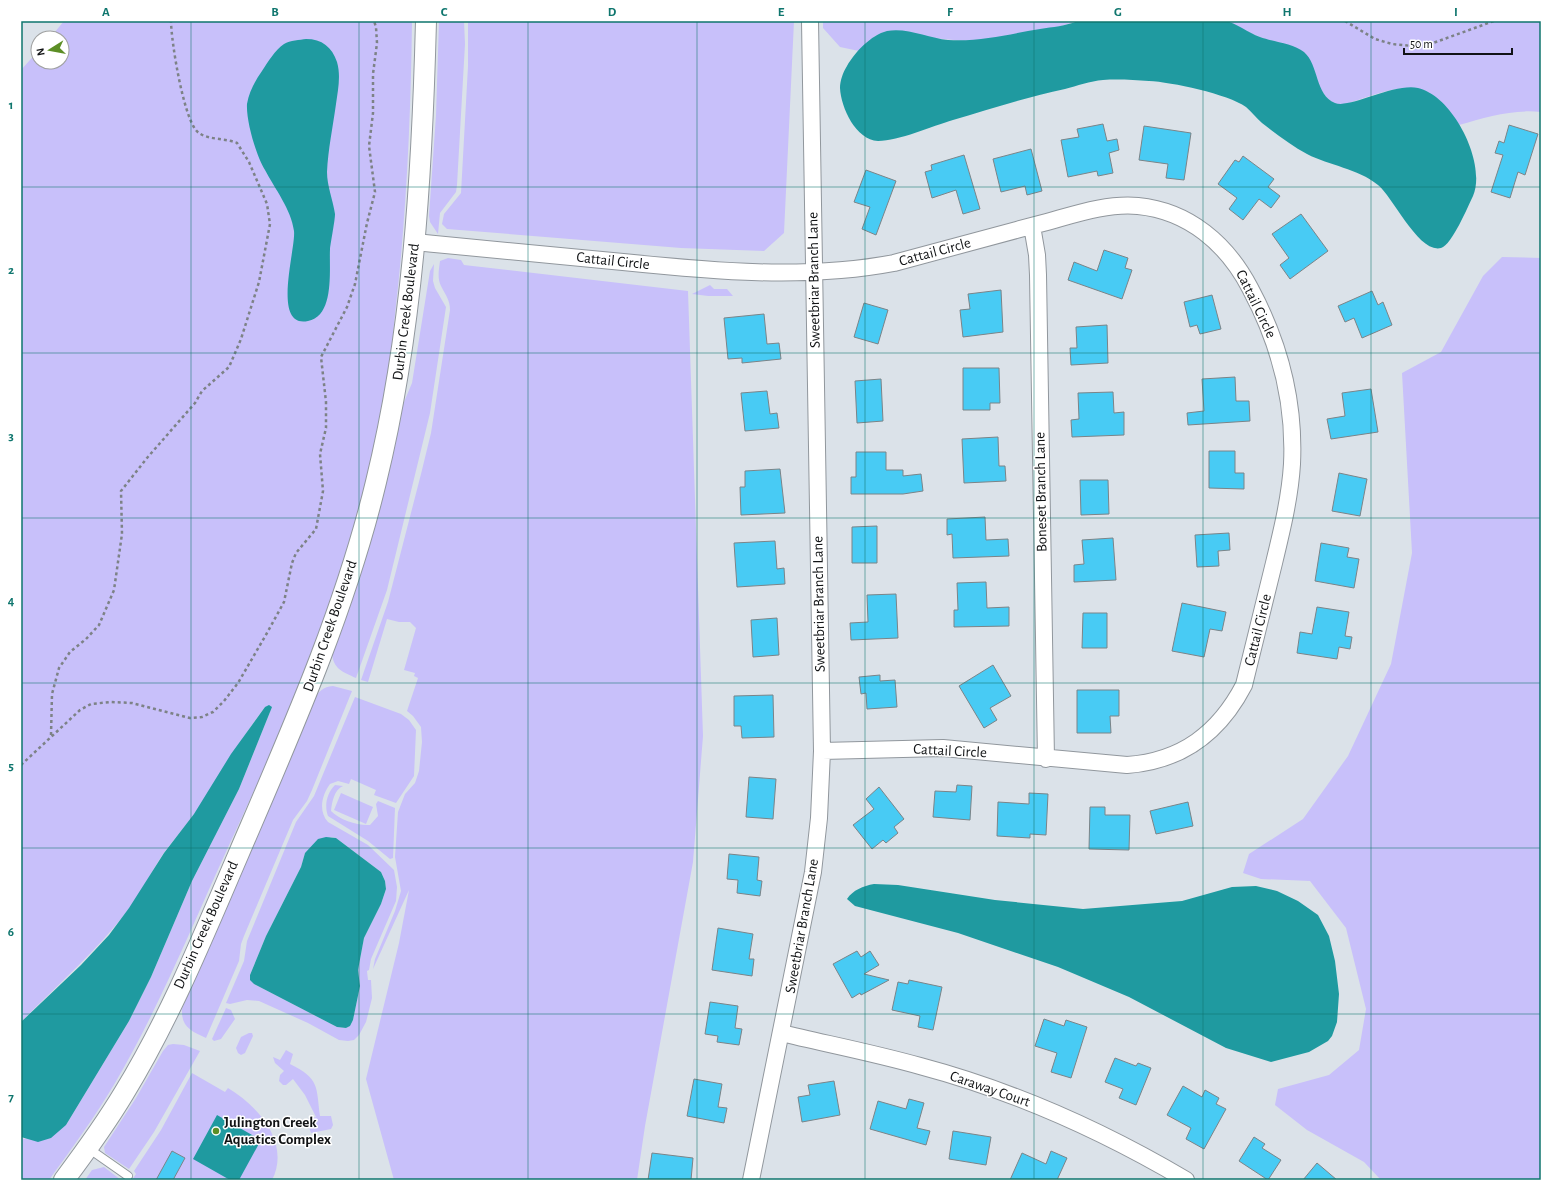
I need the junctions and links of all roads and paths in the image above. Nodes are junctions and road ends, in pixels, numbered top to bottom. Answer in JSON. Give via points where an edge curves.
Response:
{"nodes":[{"id":1,"x":171,"y":21,"type":"edge"},
{"id":2,"x":374,"y":21,"type":"edge"},
{"id":3,"x":426,"y":21,"type":"edge"},
{"id":4,"x":810,"y":21,"type":"edge"},
{"id":5,"x":1345,"y":21,"type":"edge"},
{"id":6,"x":1494,"y":21,"type":"edge"},
{"id":7,"x":1032,"y":226,"type":"junction"},
{"id":8,"x":415,"y":242,"type":"junction"},
{"id":9,"x":814,"y":272,"type":"junction"},
{"id":10,"x":51,"y":735,"type":"junction"},
{"id":11,"x":822,"y":751,"type":"junction"},
{"id":12,"x":1046,"y":759,"type":"junction"},
{"id":13,"x":21,"y":765,"type":"edge"},
{"id":14,"x":781,"y":1033,"type":"junction"},
{"id":15,"x":88,"y":1148,"type":"junction"},
{"id":16,"x":128,"y":1176,"type":"dead end"},
{"id":17,"x":64,"y":1180,"type":"edge"},
{"id":18,"x":751,"y":1180,"type":"edge"},
{"id":19,"x":1186,"y":1180,"type":"edge"}],
"edges":[{"from":1,"to":10,"type":"path","via":[[175,61],[190,122],[197,133],[237,143],[249,162],[267,204],[270,224],[259,282],[229,367],[202,391],[195,403],[121,491],[122,534],[114,590],[99,625],[70,652],[59,668],[52,694]]},
{"from":2,"to":10,"type":"path","via":[[377,43],[369,146],[375,192],[364,233],[355,284],[347,307],[321,357],[326,402],[326,428],[320,454],[322,491],[316,529],[296,553],[284,602],[238,682],[213,712],[202,717],[190,718],[132,703],[92,704],[80,710]]},
{"from":3,"to":8,"type":"street","name":"Durbin Creek Boulevard"},
{"from":4,"to":9,"type":"street","name":"Sweetbriar Branch Lane"},
{"from":5,"to":6,"type":"path","via":[[1375,39],[1392,44],[1422,47]]},
{"from":7,"to":9,"type":"street","name":"Cattail Circle","via":[[894,263],[863,269]]},
{"from":7,"to":12,"type":"street","name":"Boneset Branch Lane","via":[[1038,275]]},
{"from":7,"to":12,"type":"street","name":"Cattail Circle","via":[[1100,208],[1136,206],[1166,211],[1188,220],[1216,241],[1243,274],[1274,342],[1290,407],[1292,441],[1288,496],[1260,622],[1244,685],[1222,720],[1191,746],[1166,758],[1144,764]]},
{"from":8,"to":9,"type":"street","name":"Cattail Circle","via":[[716,272]]},
{"from":8,"to":15,"type":"street","name":"Durbin Creek Boulevard","via":[[396,388],[376,482],[338,612],[310,686],[191,960],[125,1093]]},
{"from":9,"to":11,"type":"street","name":"Sweetbriar Branch Lane"},
{"from":10,"to":13,"type":"path"},
{"from":11,"to":12,"type":"street","name":"Cattail Circle","via":[[943,748]]},
{"from":11,"to":14,"type":"street","name":"Sweetbriar Branch Lane","via":[[813,872]]},
{"from":14,"to":18,"type":"street","name":"Sweetbriar Branch Lane"},
{"from":14,"to":19,"type":"street","name":"Caraway Court","via":[[920,1066],[986,1086],[1096,1131]]},
{"from":15,"to":16,"type":"lane"},
{"from":15,"to":17,"type":"street","name":"Durbin Creek Boulevard"}]}
